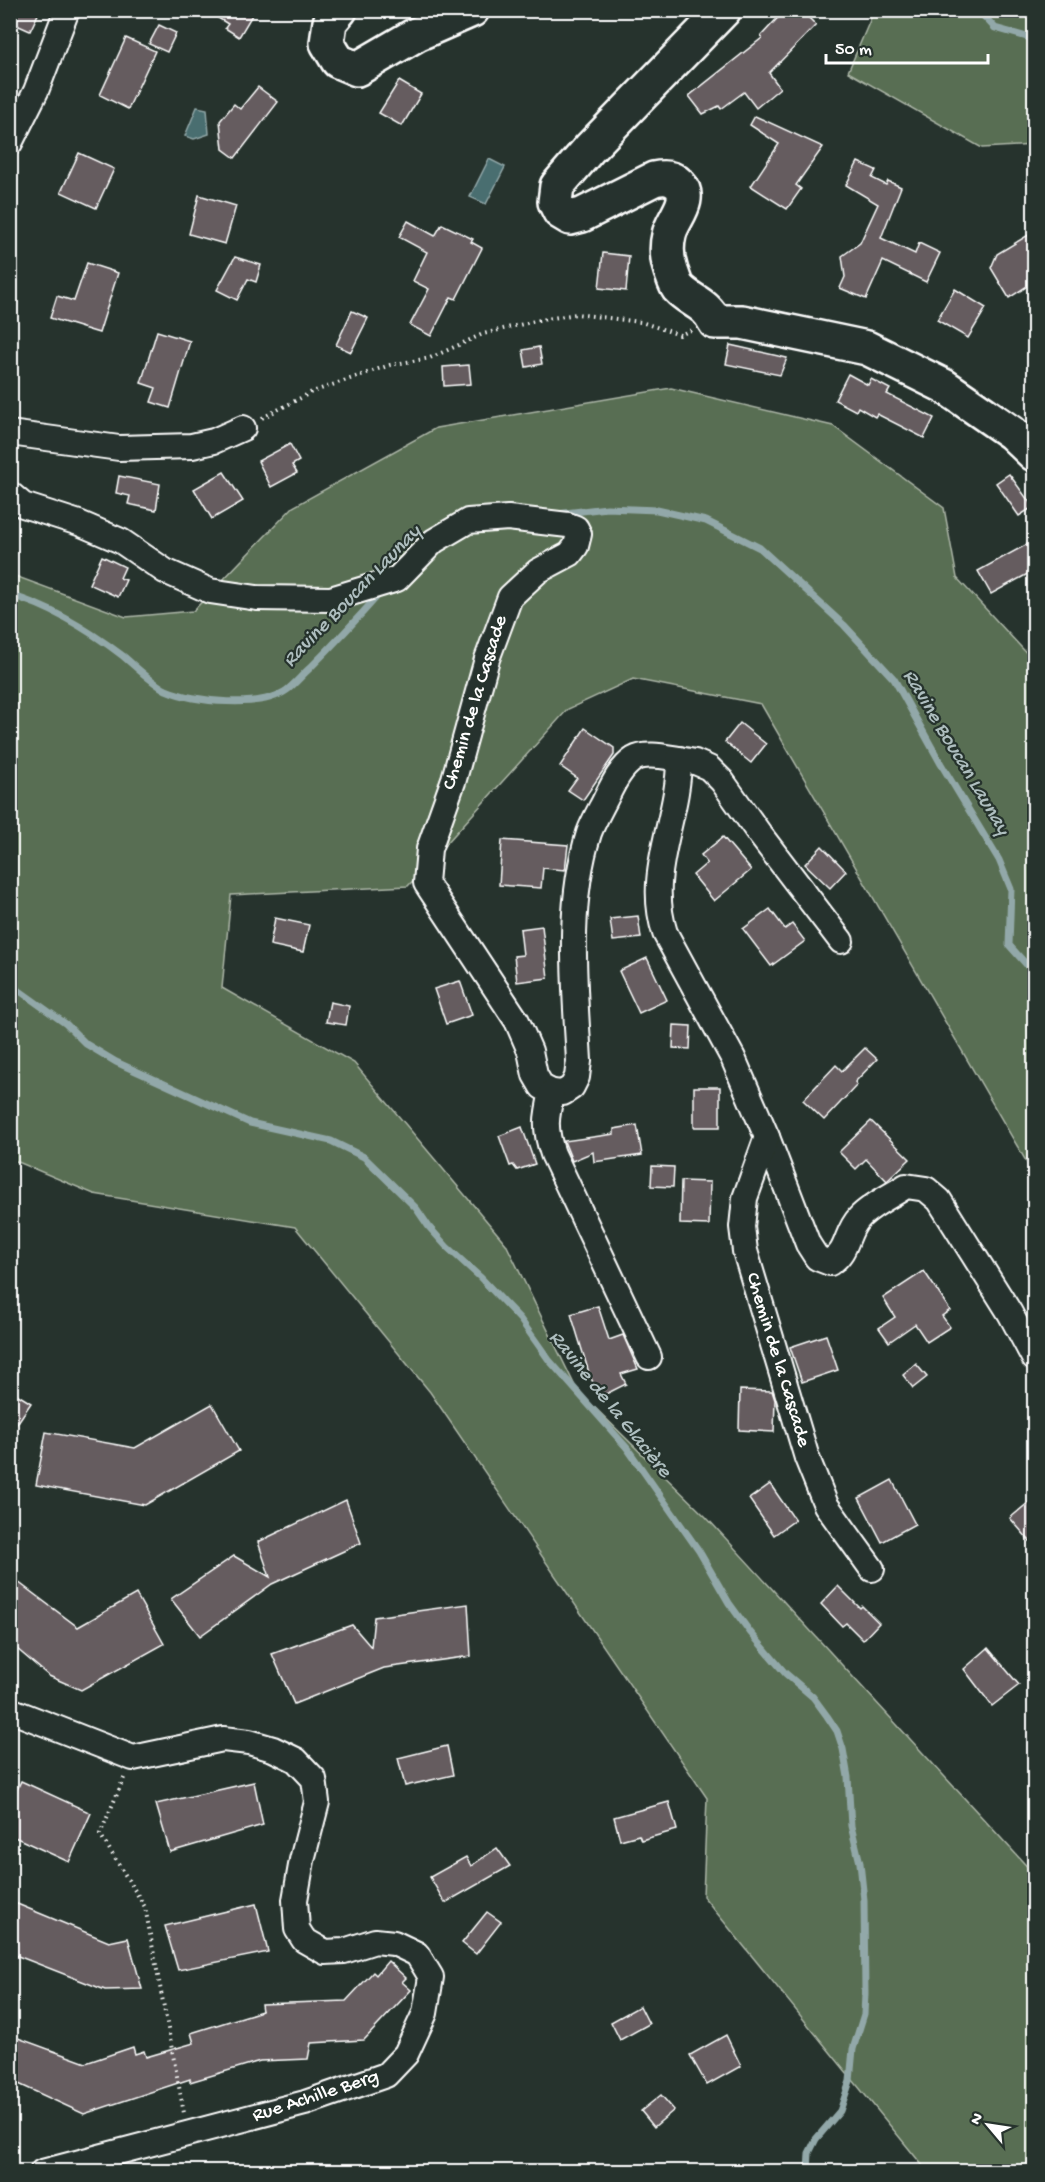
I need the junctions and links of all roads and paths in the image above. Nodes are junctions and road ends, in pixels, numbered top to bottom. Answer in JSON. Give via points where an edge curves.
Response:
{"nodes":[{"id":1,"x":67,"y":10,"type":"edge"},
{"id":2,"x":340,"y":10,"type":"edge"},
{"id":3,"x":472,"y":10,"type":"edge"},
{"id":4,"x":724,"y":10,"type":"edge"},
{"id":5,"x":10,"y":143,"type":"edge"},
{"id":6,"x":715,"y":322,"type":"junction"},
{"id":7,"x":243,"y":428,"type":"joint"},
{"id":8,"x":10,"y":433,"type":"edge"},
{"id":9,"x":1035,"y":454,"type":"edge"},
{"id":10,"x":10,"y":494,"type":"edge"},
{"id":11,"x":679,"y":759,"type":"junction"},
{"id":12,"x":841,"y":941,"type":"dead end"},
{"id":13,"x":552,"y":1092,"type":"junction"},
{"id":14,"x":767,"y":1137,"type":"junction"},
{"id":15,"x":649,"y":1357,"type":"dead end"},
{"id":16,"x":1035,"y":1358,"type":"edge"},
{"id":17,"x":872,"y":1569,"type":"dead end"},
{"id":18,"x":10,"y":1710,"type":"edge"},
{"id":19,"x":133,"y":1758,"type":"junction"},
{"id":20,"x":188,"y":2134,"type":"junction"},
{"id":21,"x":42,"y":2172,"type":"edge"}],
"edges":[{"from":1,"to":5,"type":"street","via":[[36,92]]},
{"from":2,"to":3,"type":"main road","via":[[330,22],[327,43],[338,61],[357,69],[417,34]]},
{"from":4,"to":6,"type":"main road","via":[[590,148],[557,186],[555,202],[560,212],[570,218],[654,179],[666,177],[676,182],[685,201],[669,232],[667,255],[678,287],[709,310]]},
{"from":6,"to":7,"type":"path","via":[[680,335],[641,322],[576,314],[535,321],[483,334],[430,358],[390,365],[312,392]]},
{"from":6,"to":9,"type":"main road","via":[[742,322],[867,348],[944,386]]},
{"from":7,"to":8,"type":"street","via":[[214,441],[119,448]]},
{"from":10,"to":13,"type":"street","name":"Chemin de la Cascade","via":[[24,505],[121,541],[165,571],[210,591],[257,598],[331,599],[398,579],[434,541],[468,521],[508,518],[576,528],[579,534],[570,554],[538,571],[510,597],[429,849],[426,883],[517,1022],[535,1075],[542,1087]]},
{"from":11,"to":12,"type":"street","via":[[710,768],[723,781]]},
{"from":11,"to":13,"type":"street","via":[[655,755],[635,758],[616,778],[590,831],[580,870],[574,927],[577,1077],[563,1093]]},
{"from":11,"to":14,"type":"street","via":[[676,797],[660,864],[660,916],[665,933],[733,1058]]},
{"from":13,"to":15,"type":"street","via":[[546,1136]]},
{"from":14,"to":16,"type":"street","via":[[817,1258],[830,1263],[839,1257],[850,1230],[861,1216],[906,1186],[926,1189],[939,1200]]},
{"from":14,"to":17,"type":"street","name":"Chemin de la Cascade","via":[[745,1198],[745,1251],[807,1458],[826,1505]]},
{"from":18,"to":19,"type":"street"},
{"from":19,"to":20,"type":"path","via":[[100,1834],[145,1907]]},
{"from":19,"to":20,"type":"street","name":"Rue Achille Berg","via":[[223,1739],[249,1742],[297,1760],[314,1779],[317,1803],[295,1900],[297,1929],[304,1940],[325,1952],[344,1951],[375,1941],[394,1943],[417,1954],[432,1977],[426,2013],[406,2054],[386,2075],[305,2103]]},
{"from":20,"to":21,"type":"street","name":"Rue Achille Berg"}]}
